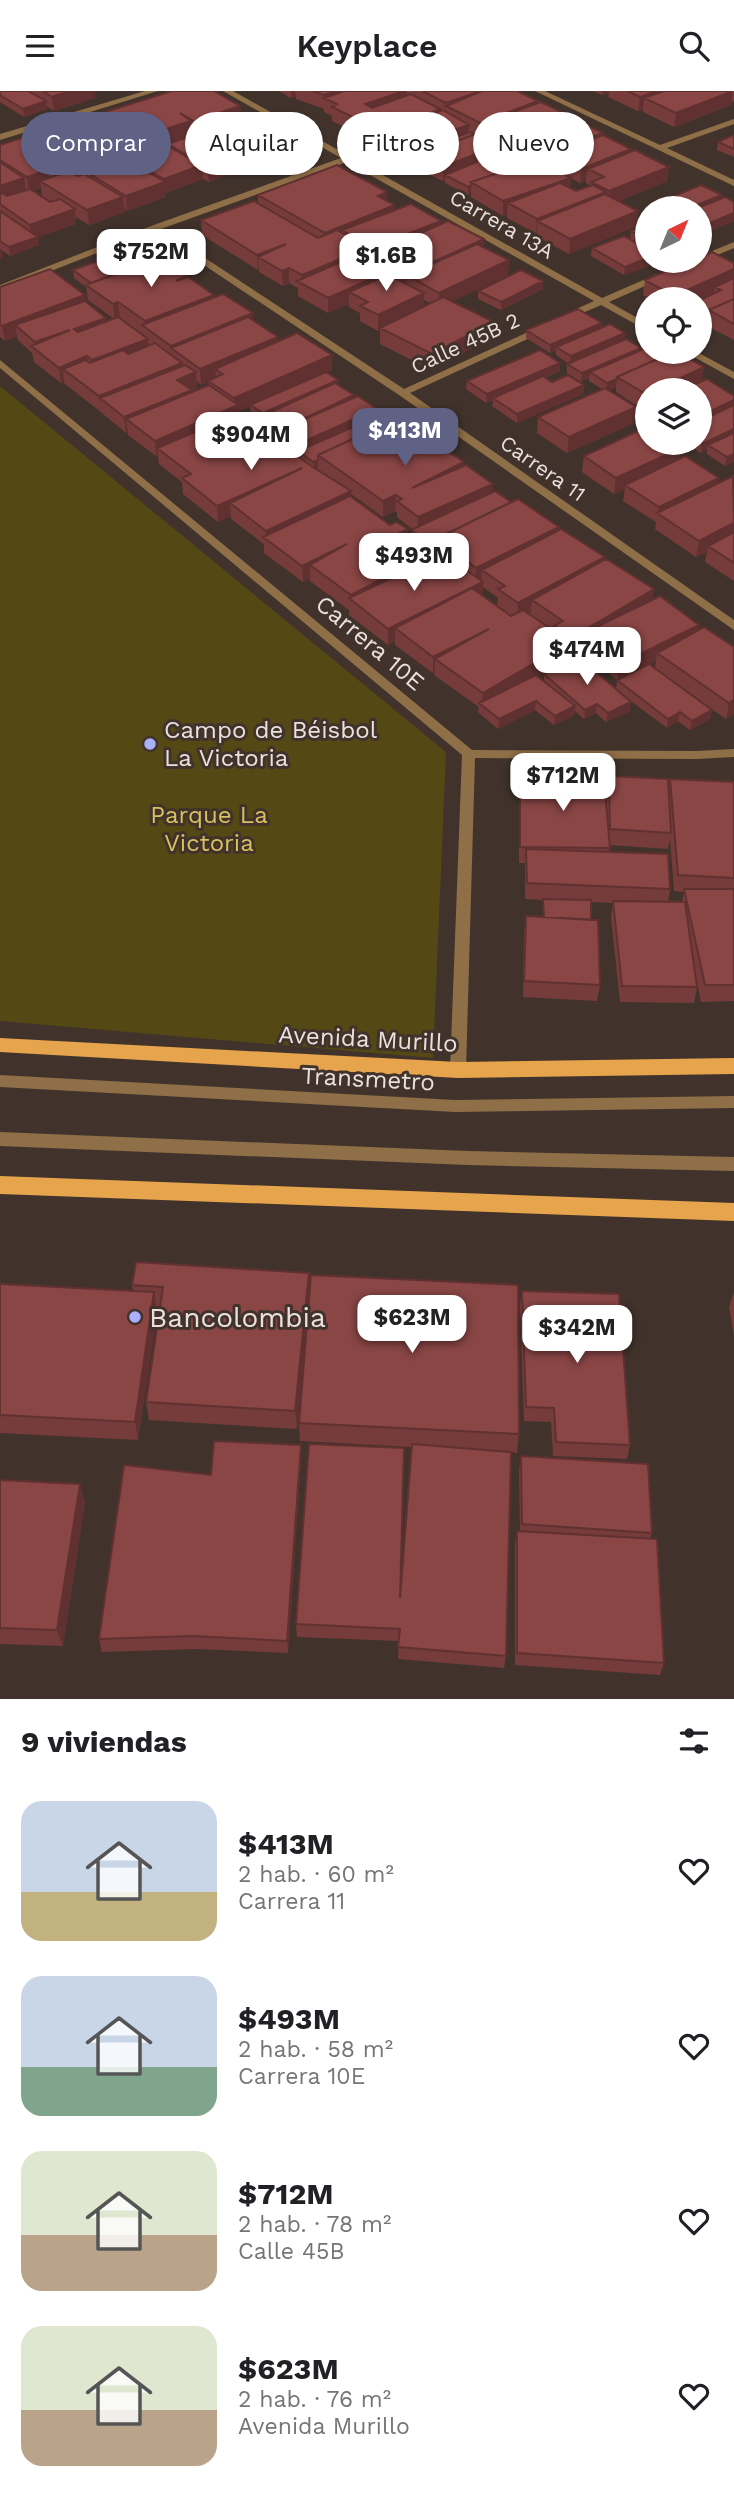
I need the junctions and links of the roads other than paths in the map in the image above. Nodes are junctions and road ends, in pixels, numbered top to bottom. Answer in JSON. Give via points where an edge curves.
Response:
{"nodes":[{"id":1,"x":154,"y":91,"type":"edge"},
{"id":2,"x":227,"y":91,"type":"edge"},
{"id":3,"x":539,"y":91,"type":"edge"},
{"id":4,"x":734,"y":121,"type":"edge"},
{"id":5,"x":3,"y":133,"type":"edge"},
{"id":6,"x":659,"y":148,"type":"junction"},
{"id":7,"x":337,"y":153,"type":"edge"},
{"id":8,"x":337,"y":163,"type":"edge"},
{"id":9,"x":375,"y":175,"type":"edge"},
{"id":10,"x":734,"y":183,"type":"edge"},
{"id":11,"x":154,"y":228,"type":"junction"},
{"id":12,"x":734,"y":245,"type":"edge"},
{"id":13,"x":712,"y":254,"type":"edge"},
{"id":14,"x":668,"y":273,"type":"edge"},
{"id":15,"x":0,"y":288,"type":"edge"},
{"id":16,"x":600,"y":302,"type":"junction"},
{"id":17,"x":635,"y":321,"type":"edge"},
{"id":18,"x":0,"y":363,"type":"edge"},
{"id":19,"x":712,"y":364,"type":"edge"},
{"id":20,"x":734,"y":376,"type":"edge"},
{"id":21,"x":403,"y":393,"type":"junction"},
{"id":22,"x":734,"y":626,"type":"edge"},
{"id":23,"x":734,"y":753,"type":"edge"},
{"id":24,"x":469,"y":754,"type":"junction"},
{"id":25,"x":0,"y":1045,"type":"edge"},
{"id":26,"x":734,"y":1066,"type":"edge"},
{"id":27,"x":458,"y":1070,"type":"junction"},
{"id":28,"x":0,"y":1081,"type":"edge"},
{"id":29,"x":734,"y":1102,"type":"edge"},
{"id":30,"x":0,"y":1139,"type":"edge"},
{"id":31,"x":734,"y":1164,"type":"edge"},
{"id":32,"x":0,"y":1185,"type":"edge"},
{"id":33,"x":734,"y":1212,"type":"edge"}],
"edges":[{"from":1,"to":5,"type":"street"},
{"from":2,"to":7,"type":"street","name":"Carrera 13A"},
{"from":3,"to":6,"type":"street"},
{"from":4,"to":6,"type":"street"},
{"from":6,"to":10,"type":"street"},
{"from":8,"to":11,"type":"street"},
{"from":9,"to":16,"type":"street","name":"Carrera 13A"},
{"from":11,"to":15,"type":"street"},
{"from":11,"to":21,"type":"street","name":"Carrera 11"},
{"from":12,"to":13,"type":"street"},
{"from":14,"to":16,"type":"street","name":"Calle 45B 2"},
{"from":16,"to":17,"type":"street","name":"Carrera 13A"},
{"from":16,"to":21,"type":"street","name":"Calle 45B 2"},
{"from":18,"to":24,"type":"street","name":"Carrera 10E"},
{"from":19,"to":20,"type":"street"},
{"from":21,"to":22,"type":"street","name":"Carrera 11"},
{"from":23,"to":24,"type":"street"},
{"from":24,"to":27,"type":"street"},
{"from":25,"to":27,"type":"main road","name":"Avenida Murillo"},
{"from":26,"to":27,"type":"main road","name":"Avenida Murillo"},
{"from":28,"to":29,"type":"street","name":"Transmetro","via":[[455,1107]]},
{"from":30,"to":31,"type":"street"},
{"from":32,"to":33,"type":"main road"}]}
